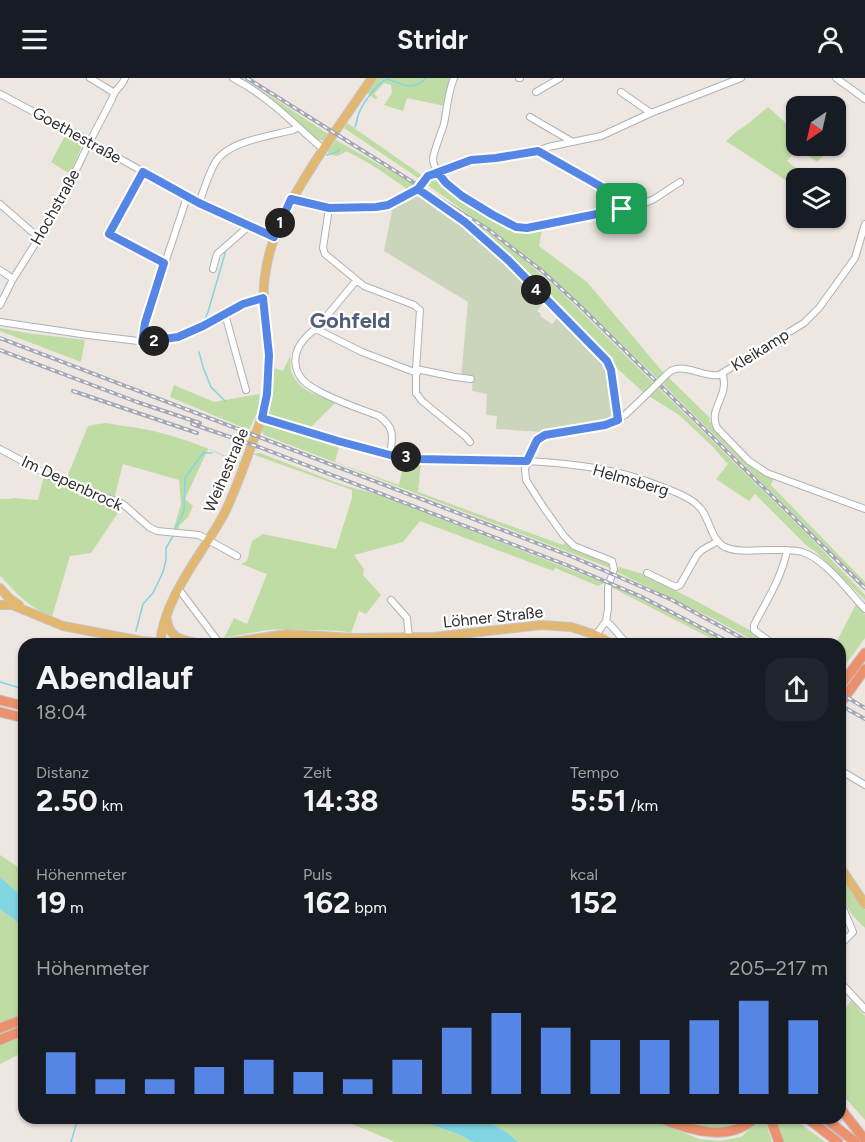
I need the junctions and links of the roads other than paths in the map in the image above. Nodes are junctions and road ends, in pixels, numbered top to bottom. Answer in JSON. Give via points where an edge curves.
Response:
{"nodes":[{"id":1,"x":90,"y":78,"type":"edge"},
{"id":2,"x":125,"y":78,"type":"edge"},
{"id":3,"x":233,"y":78,"type":"edge"},
{"id":4,"x":372,"y":78,"type":"edge"},
{"id":5,"x":454,"y":78,"type":"edge"},
{"id":6,"x":560,"y":78,"type":"edge"},
{"id":7,"x":836,"y":78,"type":"edge"},
{"id":8,"x":738,"y":79,"type":"edge"},
{"id":9,"x":113,"y":92,"type":"junction"},
{"id":10,"x":536,"y":92,"type":"dead end"},
{"id":11,"x":621,"y":92,"type":"dead end"},
{"id":12,"x":0,"y":94,"type":"edge"},
{"id":13,"x":865,"y":99,"type":"edge"},
{"id":14,"x":651,"y":113,"type":"junction"},
{"id":15,"x":530,"y":117,"type":"dead end"},
{"id":16,"x":298,"y":127,"type":"junction"},
{"id":17,"x":571,"y":141,"type":"junction"},
{"id":18,"x":89,"y":142,"type":"junction"},
{"id":19,"x":323,"y":149,"type":"junction"},
{"id":20,"x":538,"y":151,"type":"junction"},
{"id":21,"x":143,"y":172,"type":"junction"},
{"id":22,"x":438,"y":173,"type":"junction"},
{"id":23,"x":680,"y":182,"type":"dead end"},
{"id":24,"x":418,"y":189,"type":"junction"},
{"id":25,"x":187,"y":197,"type":"junction"},
{"id":26,"x":291,"y":199,"type":"junction"},
{"id":27,"x":199,"y":203,"type":"junction"},
{"id":28,"x":0,"y":204,"type":"edge"},
{"id":29,"x":329,"y":208,"type":"junction"},
{"id":30,"x":622,"y":209,"type":"junction"},
{"id":31,"x":865,"y":224,"type":"edge"},
{"id":32,"x":249,"y":226,"type":"junction"},
{"id":33,"x":274,"y":237,"type":"junction"},
{"id":34,"x":39,"y":238,"type":"junction"},
{"id":35,"x":164,"y":263,"type":"junction"},
{"id":36,"x":213,"y":269,"type":"dead end"},
{"id":37,"x":0,"y":270,"type":"edge"},
{"id":38,"x":13,"y":279,"type":"junction"},
{"id":39,"x":356,"y":281,"type":"junction"},
{"id":40,"x":263,"y":298,"type":"junction"},
{"id":41,"x":0,"y":305,"type":"edge"},
{"id":42,"x":225,"y":314,"type":"junction"},
{"id":43,"x":0,"y":322,"type":"edge"},
{"id":44,"x":316,"y":329,"type":"junction"},
{"id":45,"x":142,"y":342,"type":"junction"},
{"id":46,"x":416,"y":371,"type":"junction"},
{"id":47,"x":723,"y":373,"type":"junction"},
{"id":48,"x":471,"y":379,"type":"dead end"},
{"id":49,"x":246,"y":390,"type":"dead end"},
{"id":50,"x":262,"y":418,"type":"junction"},
{"id":51,"x":618,"y":420,"type":"junction"},
{"id":52,"x":470,"y":442,"type":"dead end"},
{"id":53,"x":0,"y":449,"type":"edge"},
{"id":54,"x":390,"y":455,"type":"junction"},
{"id":55,"x":527,"y":461,"type":"junction"},
{"id":56,"x":865,"y":509,"type":"edge"},
{"id":57,"x":209,"y":540,"type":"junction"},
{"id":58,"x":718,"y":541,"type":"junction"},
{"id":59,"x":787,"y":550,"type":"junction"},
{"id":60,"x":237,"y":556,"type":"dead end"},
{"id":61,"x":647,"y":573,"type":"dead end"},
{"id":62,"x":178,"y":588,"type":"junction"},
{"id":63,"x":2,"y":590,"type":"edge"},
{"id":64,"x":391,"y":600,"type":"dead end"},
{"id":65,"x":0,"y":605,"type":"edge"},
{"id":66,"x":864,"y":608,"type":"edge"},
{"id":67,"x":38,"y":616,"type":"junction"},
{"id":68,"x":167,"y":616,"type":"junction"},
{"id":69,"x":606,"y":621,"type":"junction"},
{"id":70,"x":596,"y":635,"type":"junction"},
{"id":71,"x":132,"y":638,"type":"edge"},
{"id":72,"x":162,"y":638,"type":"edge"},
{"id":73,"x":178,"y":638,"type":"edge"},
{"id":74,"x":216,"y":638,"type":"edge"},
{"id":75,"x":260,"y":638,"type":"edge"},
{"id":76,"x":354,"y":638,"type":"edge"},
{"id":77,"x":354,"y":638,"type":"edge"},
{"id":78,"x":409,"y":638,"type":"junction"},
{"id":79,"x":601,"y":638,"type":"edge"},
{"id":80,"x":621,"y":638,"type":"edge"},
{"id":81,"x":765,"y":638,"type":"edge"},
{"id":82,"x":865,"y":653,"type":"edge"},
{"id":83,"x":865,"y":669,"type":"edge"},
{"id":84,"x":846,"y":678,"type":"edge"},
{"id":85,"x":846,"y":696,"type":"edge"},
{"id":86,"x":0,"y":700,"type":"edge"},
{"id":87,"x":18,"y":704,"type":"edge"},
{"id":88,"x":0,"y":712,"type":"edge"},
{"id":89,"x":0,"y":718,"type":"edge"},
{"id":90,"x":18,"y":718,"type":"edge"},
{"id":91,"x":18,"y":719,"type":"edge"},
{"id":92,"x":846,"y":774,"type":"edge"},
{"id":93,"x":865,"y":785,"type":"edge"},
{"id":94,"x":846,"y":876,"type":"edge"},
{"id":95,"x":865,"y":904,"type":"edge"},
{"id":96,"x":846,"y":915,"type":"edge"},
{"id":97,"x":846,"y":939,"type":"edge"},
{"id":98,"x":846,"y":989,"type":"edge"},
{"id":99,"x":865,"y":1010,"type":"edge"},
{"id":100,"x":18,"y":1021,"type":"edge"},
{"id":101,"x":0,"y":1028,"type":"edge"},
{"id":102,"x":18,"y":1033,"type":"edge"},
{"id":103,"x":3,"y":1039,"type":"edge"},
{"id":104,"x":846,"y":1116,"type":"edge"},
{"id":105,"x":675,"y":1124,"type":"edge"},
{"id":106,"x":749,"y":1124,"type":"edge"},
{"id":107,"x":772,"y":1124,"type":"edge"},
{"id":108,"x":815,"y":1124,"type":"edge"},
{"id":109,"x":832,"y":1124,"type":"edge"},
{"id":110,"x":865,"y":1140,"type":"edge"},
{"id":111,"x":779,"y":1142,"type":"edge"},
{"id":112,"x":838,"y":1142,"type":"edge"},
{"id":113,"x":855,"y":1142,"type":"edge"}],
"edges":[{"from":1,"to":9,"type":"street"},
{"from":2,"to":9,"type":"street","name":"Hochstraße"},
{"from":3,"to":16,"type":"street","via":[[265,98]]},
{"from":4,"to":19,"type":"main road","name":"Weihestraße"},
{"from":5,"to":22,"type":"street","via":[[433,160]]},
{"from":6,"to":10,"type":"street"},
{"from":7,"to":13,"type":"street"},
{"from":8,"to":14,"type":"street"},
{"from":9,"to":18,"type":"street","name":"Hochstraße"},
{"from":11,"to":14,"type":"street"},
{"from":12,"to":18,"type":"street","name":"Goethestraße"},
{"from":14,"to":17,"type":"street","via":[[601,136]]},
{"from":15,"to":17,"type":"street"},
{"from":16,"to":19,"type":"street"},
{"from":16,"to":27,"type":"street","via":[[226,150],[215,162]]},
{"from":17,"to":20,"type":"street"},
{"from":18,"to":21,"type":"street","name":"Goethestraße"},
{"from":18,"to":34,"type":"street","name":"Hochstraße"},
{"from":19,"to":26,"type":"main road","name":"Weihestraße"},
{"from":20,"to":22,"type":"street","via":[[471,160]]},
{"from":20,"to":30,"type":"street","via":[[607,190]]},
{"from":21,"to":25,"type":"street","name":"Goethestraße"},
{"from":21,"to":35,"type":"street","via":[[109,234]]},
{"from":22,"to":24,"type":"street","via":[[428,176]]},
{"from":22,"to":30,"type":"street","via":[[462,196],[516,227]]},
{"from":23,"to":30,"type":"street","via":[[654,199]]},
{"from":24,"to":29,"type":"street","via":[[388,205]]},
{"from":24,"to":51,"type":"street","via":[[465,222],[508,260],[607,361]]},
{"from":25,"to":27,"type":"street","name":"Goethestraße"},
{"from":25,"to":35,"type":"street"},
{"from":26,"to":29,"type":"street"},
{"from":26,"to":33,"type":"main road","name":"Weihestraße"},
{"from":27,"to":32,"type":"street","name":"Goethestraße"},
{"from":28,"to":34,"type":"street"},
{"from":29,"to":39,"type":"street","via":[[325,254]]},
{"from":31,"to":47,"type":"street","name":"Kleikamp","via":[[855,258],[819,308],[804,323]]},
{"from":32,"to":33,"type":"street","name":"Goethestraße"},
{"from":32,"to":36,"type":"street","via":[[217,254]]},
{"from":33,"to":40,"type":"main road","name":"Weihestraße"},
{"from":34,"to":38,"type":"street","name":"Hochstraße"},
{"from":35,"to":45,"type":"street"},
{"from":37,"to":38,"type":"street"},
{"from":38,"to":41,"type":"street","name":"Hochstraße"},
{"from":39,"to":44,"type":"street"},
{"from":39,"to":46,"type":"street","via":[[420,310]]},
{"from":40,"to":42,"type":"street"},
{"from":40,"to":50,"type":"main road","name":"Weihestraße","via":[[269,355]]},
{"from":42,"to":45,"type":"street","via":[[178,337]]},
{"from":42,"to":49,"type":"street"},
{"from":43,"to":45,"type":"street"},
{"from":44,"to":46,"type":"street","via":[[362,352]]},
{"from":44,"to":54,"type":"street","via":[[299,346],[296,371],[314,389],[387,423],[393,436]]},
{"from":46,"to":48,"type":"street"},
{"from":46,"to":52,"type":"street","via":[[416,393],[422,401]]},
{"from":47,"to":51,"type":"street","name":"Kleikamp","bridge":true,"via":[[713,376],[680,368],[671,370]]},
{"from":47,"to":56,"type":"street","via":[[723,390],[714,422],[749,461],[767,473]]},
{"from":50,"to":54,"type":"street","name":"Helmsberg"},
{"from":50,"to":57,"type":"main road","name":"Weihestraße","via":[[230,501]]},
{"from":51,"to":55,"type":"street","name":"Kleikamp","via":[[545,435],[537,440]]},
{"from":53,"to":57,"type":"street","name":"Im Depenbrock","via":[[48,475],[123,504],[157,531],[199,535]]},
{"from":54,"to":55,"type":"street","name":"Helmsberg"},
{"from":55,"to":58,"type":"street","name":"Helmsberg","via":[[610,472],[681,495],[702,510]]},
{"from":55,"to":69,"type":"street","via":[[526,480],[564,536],[574,546],[612,561]]},
{"from":57,"to":60,"type":"street"},
{"from":57,"to":62,"type":"main road","name":"Weihestraße"},
{"from":58,"to":59,"type":"street","via":[[739,549]]},
{"from":58,"to":61,"type":"street","via":[[697,555],[676,587]]},
{"from":59,"to":66,"type":"street","via":[[816,557]]},
{"from":59,"to":81,"type":"street","via":[[780,576],[754,625],[754,630]]},
{"from":62,"to":68,"type":"main road","name":"Weihestraße"},
{"from":62,"to":74,"type":"street"},
{"from":63,"to":65,"type":"main road","via":[[4,601]]},
{"from":63,"to":67,"type":"main road","via":[[13,602]]},
{"from":64,"to":78,"type":"street","via":[[407,618]]},
{"from":65,"to":67,"type":"main road","via":[[12,605]]},
{"from":67,"to":71,"type":"main road","via":[[63,626]]},
{"from":68,"to":72,"type":"main road","name":"Weihestraße"},
{"from":68,"to":73,"type":"main road","via":[[169,630]]},
{"from":69,"to":70,"type":"street"},
{"from":69,"to":80,"type":"street"},
{"from":70,"to":78,"type":"main road","name":"Löhner Straße","via":[[570,627],[541,625]]},
{"from":70,"to":79,"type":"main road","name":"Löhner Straße"},
{"from":75,"to":77,"type":"main road","name":"Löhner Straße","via":[[287,634]]},
{"from":76,"to":78,"type":"main road","name":"Löhner Straße"},
{"from":82,"to":84,"type":"highway"},
{"from":83,"to":85,"type":"highway"},
{"from":86,"to":87,"type":"highway"},
{"from":88,"to":90,"type":"highway"},
{"from":89,"to":91,"type":"highway"},
{"from":92,"to":93,"type":"street"},
{"from":94,"to":95,"type":"main road"},
{"from":96,"to":97,"type":"street","via":[[853,932]]},
{"from":98,"to":99,"type":"street"},
{"from":100,"to":101,"type":"highway"},
{"from":102,"to":103,"type":"highway"},
{"from":104,"to":110,"type":"highway"},
{"from":105,"to":106,"type":"highway","via":[[723,1138],[736,1135]]},
{"from":107,"to":111,"type":"highway"},
{"from":108,"to":112,"type":"highway"},
{"from":109,"to":113,"type":"highway"}]}
